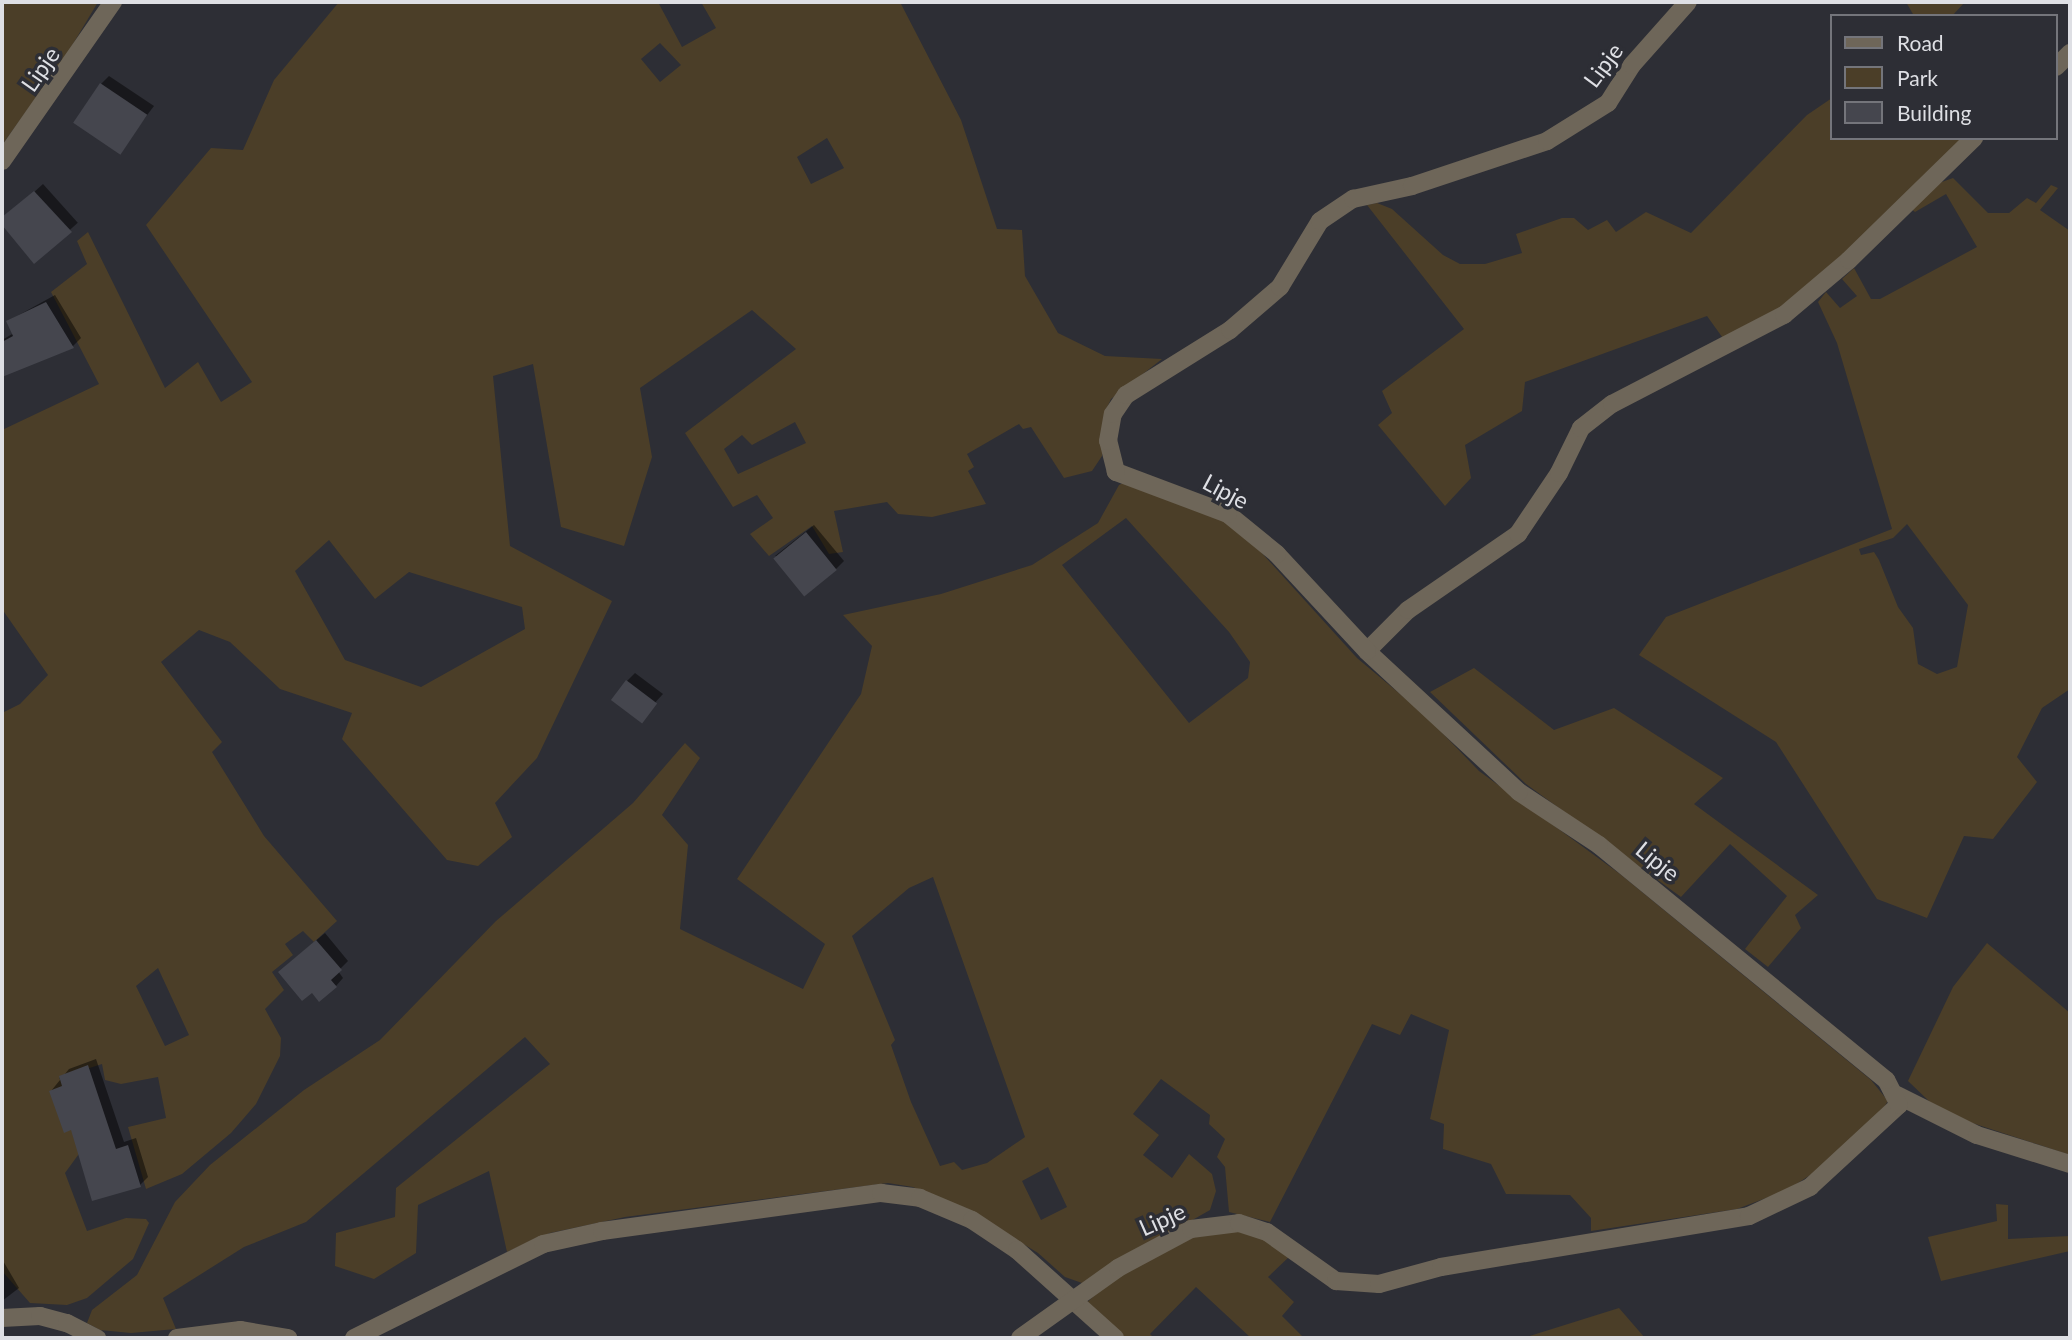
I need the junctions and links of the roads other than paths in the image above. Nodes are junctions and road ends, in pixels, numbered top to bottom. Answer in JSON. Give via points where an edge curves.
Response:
{"nodes":[{"id":1,"x":113,"y":2,"type":"edge"},
{"id":2,"x":1688,"y":2,"type":"edge"},
{"id":3,"x":1971,"y":140,"type":"edge"},
{"id":4,"x":2,"y":161,"type":"edge"},
{"id":5,"x":1367,"y":651,"type":"junction"},
{"id":6,"x":1896,"y":1095,"type":"junction"},
{"id":7,"x":2070,"y":1164,"type":"edge"},
{"id":8,"x":1070,"y":1305,"type":"junction"},
{"id":9,"x":2,"y":1318,"type":"edge"},
{"id":10,"x":97,"y":1338,"type":"edge"},
{"id":11,"x":177,"y":1338,"type":"edge"},
{"id":12,"x":288,"y":1338,"type":"edge"},
{"id":13,"x":354,"y":1338,"type":"edge"},
{"id":14,"x":1020,"y":1338,"type":"edge"},
{"id":15,"x":1115,"y":1338,"type":"edge"}],
"edges":[{"from":1,"to":4,"type":"street","name":"Lipje"},
{"from":2,"to":5,"type":"street","name":"Lipje","via":[[1633,65],[1608,103],[1547,141],[1412,186],[1353,199],[1321,221],[1280,287],[1230,330],[1167,372],[1144,381],[1113,414],[1108,441],[1116,472],[1228,514],[1277,554]]},
{"from":3,"to":5,"type":"street","via":[[1849,260],[1784,315],[1612,404],[1581,428],[1559,473],[1518,534],[1408,610]]},
{"from":5,"to":6,"type":"street","name":"Lipje","via":[[1519,792],[1599,845],[1886,1080]]},
{"from":6,"to":7,"type":"street","name":"Lipje","via":[[1977,1135]]},
{"from":6,"to":8,"type":"street","name":"Lipje","via":[[1899,1105],[1894,1112],[1858,1147],[1810,1186],[1749,1216],[1441,1267],[1379,1284],[1336,1281],[1267,1232],[1238,1223],[1191,1229],[1118,1268]]},
{"from":8,"to":13,"type":"street","via":[[1017,1250],[972,1220],[920,1198],[881,1193],[602,1231],[543,1244]]},
{"from":8,"to":14,"type":"street","name":"Lipje"},
{"from":8,"to":15,"type":"street"},
{"from":9,"to":10,"type":"street","via":[[40,1316]]},
{"from":11,"to":12,"type":"street","via":[[240,1330]]}]}
